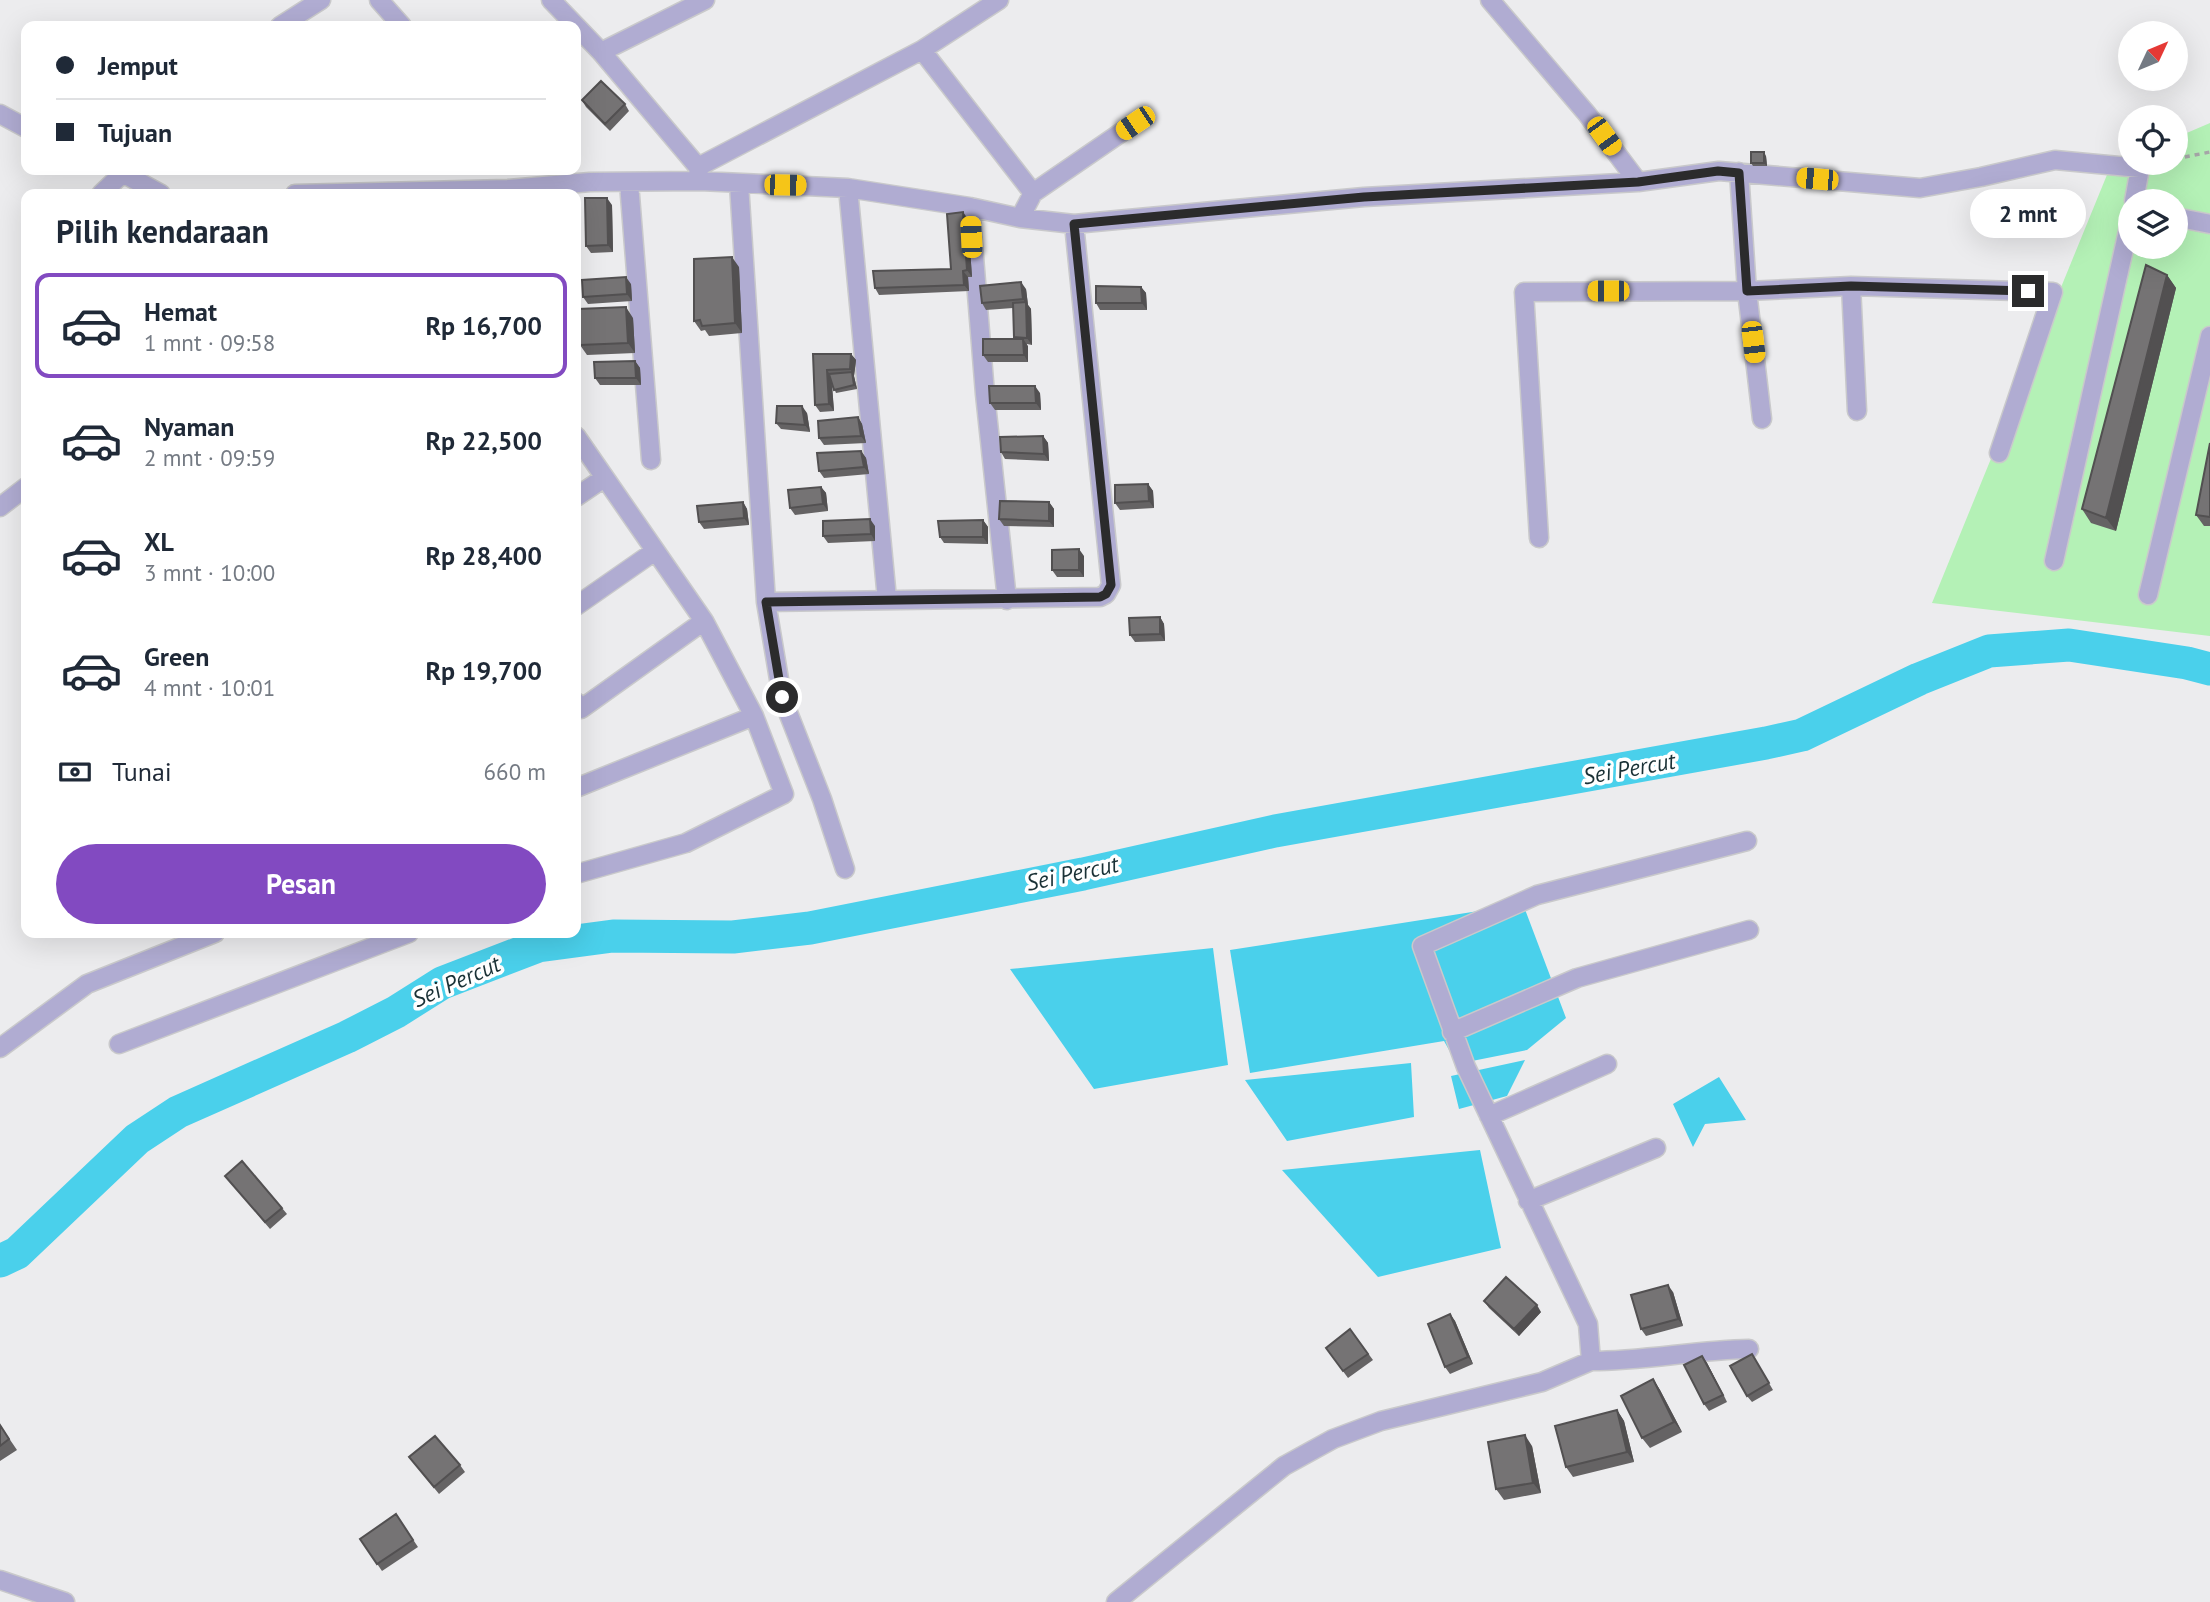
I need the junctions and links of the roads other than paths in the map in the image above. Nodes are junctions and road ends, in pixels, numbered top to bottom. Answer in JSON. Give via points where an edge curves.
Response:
{"nodes":[{"id":1,"x":321,"y":0,"type":"edge"},
{"id":2,"x":379,"y":0,"type":"edge"},
{"id":3,"x":551,"y":0,"type":"edge"},
{"id":4,"x":705,"y":0,"type":"edge"},
{"id":5,"x":999,"y":0,"type":"edge"},
{"id":6,"x":1490,"y":0,"type":"edge"},
{"id":7,"x":287,"y":21,"type":"edge"},
{"id":8,"x":398,"y":21,"type":"edge"},
{"id":9,"x":571,"y":21,"type":"edge"},
{"id":10,"x":581,"y":31,"type":"edge"},
{"id":11,"x":922,"y":50,"type":"junction"},
{"id":12,"x":601,"y":52,"type":"junction"},
{"id":13,"x":0,"y":114,"type":"edge"},
{"id":14,"x":1135,"y":123,"type":"dead end"},
{"id":15,"x":21,"y":125,"type":"edge"},
{"id":16,"x":1739,"y":173,"type":"junction"},
{"id":17,"x":699,"y":174,"type":"junction"},
{"id":18,"x":117,"y":175,"type":"edge"},
{"id":19,"x":127,"y":175,"type":"edge"},
{"id":20,"x":532,"y":175,"type":"edge"},
{"id":21,"x":1638,"y":182,"type":"junction"},
{"id":22,"x":629,"y":183,"type":"junction"},
{"id":23,"x":739,"y":184,"type":"junction"},
{"id":24,"x":540,"y":187,"type":"junction"},
{"id":25,"x":848,"y":188,"type":"junction"},
{"id":26,"x":105,"y":189,"type":"edge"},
{"id":27,"x":152,"y":189,"type":"edge"},
{"id":28,"x":528,"y":189,"type":"edge"},
{"id":29,"x":2136,"y":189,"type":"edge"},
{"id":30,"x":1033,"y":193,"type":"junction"},
{"id":31,"x":970,"y":207,"type":"junction"},
{"id":32,"x":1020,"y":218,"type":"junction"},
{"id":33,"x":2188,"y":220,"type":"edge"},
{"id":34,"x":1074,"y":224,"type":"junction"},
{"id":35,"x":2210,"y":224,"type":"edge"},
{"id":36,"x":2122,"y":259,"type":"edge"},
{"id":37,"x":1851,"y":286,"type":"junction"},
{"id":38,"x":1747,"y":291,"type":"junction"},
{"id":39,"x":2210,"y":336,"type":"edge"},
{"id":40,"x":1857,"y":411,"type":"dead end"},
{"id":41,"x":1762,"y":419,"type":"dead end"},
{"id":42,"x":581,"y":444,"type":"edge"},
{"id":43,"x":1999,"y":453,"type":"dead end"},
{"id":44,"x":651,"y":460,"type":"dead end"},
{"id":45,"x":604,"y":478,"type":"junction"},
{"id":46,"x":21,"y":491,"type":"edge"},
{"id":47,"x":581,"y":494,"type":"edge"},
{"id":48,"x":0,"y":507,"type":"edge"},
{"id":49,"x":1539,"y":538,"type":"dead end"},
{"id":50,"x":655,"y":551,"type":"junction"},
{"id":51,"x":2054,"y":561,"type":"dead end"},
{"id":52,"x":2147,"y":595,"type":"dead end"},
{"id":53,"x":887,"y":599,"type":"junction"},
{"id":54,"x":1007,"y":600,"type":"junction"},
{"id":55,"x":766,"y":602,"type":"junction"},
{"id":56,"x":581,"y":603,"type":"edge"},
{"id":57,"x":704,"y":621,"type":"junction"},
{"id":58,"x":581,"y":709,"type":"edge"},
{"id":59,"x":754,"y":716,"type":"junction"},
{"id":60,"x":581,"y":786,"type":"edge"},
{"id":61,"x":1747,"y":841,"type":"dead end"},
{"id":62,"x":845,"y":869,"type":"dead end"},
{"id":63,"x":581,"y":873,"type":"edge"},
{"id":64,"x":1749,"y":930,"type":"dead end"},
{"id":65,"x":202,"y":938,"type":"edge"},
{"id":66,"x":396,"y":938,"type":"edge"},
{"id":67,"x":1452,"y":1032,"type":"junction"},
{"id":68,"x":119,"y":1044,"type":"dead end"},
{"id":69,"x":0,"y":1048,"type":"edge"},
{"id":70,"x":1607,"y":1064,"type":"dead end"},
{"id":71,"x":1489,"y":1116,"type":"junction"},
{"id":72,"x":1656,"y":1148,"type":"dead end"},
{"id":73,"x":1528,"y":1201,"type":"junction"},
{"id":74,"x":1749,"y":1349,"type":"dead end"},
{"id":75,"x":1591,"y":1361,"type":"junction"},
{"id":76,"x":0,"y":1580,"type":"edge"},
{"id":77,"x":65,"y":1602,"type":"edge"},
{"id":78,"x":1116,"y":1602,"type":"edge"}],
"edges":[{"from":1,"to":7,"type":"street"},
{"from":2,"to":8,"type":"street"},
{"from":3,"to":9,"type":"street"},
{"from":4,"to":12,"type":"street"},
{"from":5,"to":11,"type":"street"},
{"from":6,"to":21,"type":"street"},
{"from":10,"to":12,"type":"street"},
{"from":11,"to":17,"type":"street"},
{"from":11,"to":30,"type":"street"},
{"from":12,"to":17,"type":"street"},
{"from":13,"to":15,"type":"street"},
{"from":14,"to":30,"type":"street"},
{"from":16,"to":21,"type":"street","via":[[1718,171]]},
{"from":16,"to":29,"type":"street","via":[[1920,188],[2055,160],[2140,169]]},
{"from":16,"to":38,"type":"street"},
{"from":17,"to":22,"type":"street"},
{"from":17,"to":23,"type":"street"},
{"from":18,"to":26,"type":"street"},
{"from":19,"to":27,"type":"street"},
{"from":20,"to":24,"type":"street"},
{"from":21,"to":34,"type":"street","via":[[1364,197]]},
{"from":22,"to":24,"type":"street","via":[[590,181]]},
{"from":22,"to":44,"type":"street"},
{"from":23,"to":25,"type":"street"},
{"from":23,"to":55,"type":"street"},
{"from":24,"to":28,"type":"street"},
{"from":25,"to":31,"type":"street"},
{"from":25,"to":53,"type":"street"},
{"from":30,"to":32,"type":"street"},
{"from":31,"to":32,"type":"street"},
{"from":31,"to":54,"type":"street"},
{"from":32,"to":34,"type":"street"},
{"from":33,"to":35,"type":"street"},
{"from":34,"to":54,"type":"street","via":[[1111,585],[1100,597]]},
{"from":36,"to":51,"type":"street"},
{"from":37,"to":38,"type":"street"},
{"from":37,"to":40,"type":"street"},
{"from":37,"to":43,"type":"street","via":[[2053,292]]},
{"from":38,"to":41,"type":"street"},
{"from":38,"to":49,"type":"street","via":[[1524,292]]},
{"from":39,"to":52,"type":"street"},
{"from":42,"to":45,"type":"street"},
{"from":45,"to":47,"type":"street"},
{"from":45,"to":50,"type":"street"},
{"from":46,"to":48,"type":"street"},
{"from":50,"to":56,"type":"street"},
{"from":50,"to":57,"type":"street"},
{"from":53,"to":54,"type":"street"},
{"from":53,"to":55,"type":"street"},
{"from":55,"to":62,"type":"street","via":[[782,697]]},
{"from":57,"to":58,"type":"street"},
{"from":57,"to":59,"type":"street"},
{"from":59,"to":60,"type":"street"},
{"from":59,"to":63,"type":"street","via":[[784,794],[686,843]]},
{"from":61,"to":67,"type":"street","via":[[1537,895],[1422,946]]},
{"from":64,"to":67,"type":"street","via":[[1577,978]]},
{"from":65,"to":69,"type":"street","via":[[87,984]]},
{"from":66,"to":68,"type":"street"},
{"from":67,"to":71,"type":"street"},
{"from":70,"to":71,"type":"street"},
{"from":71,"to":73,"type":"street"},
{"from":72,"to":73,"type":"street"},
{"from":73,"to":75,"type":"street","via":[[1588,1324]]},
{"from":74,"to":75,"type":"street"},
{"from":75,"to":78,"type":"street","via":[[1542,1382],[1381,1421],[1333,1439],[1284,1466]]},
{"from":76,"to":77,"type":"street"}]}
